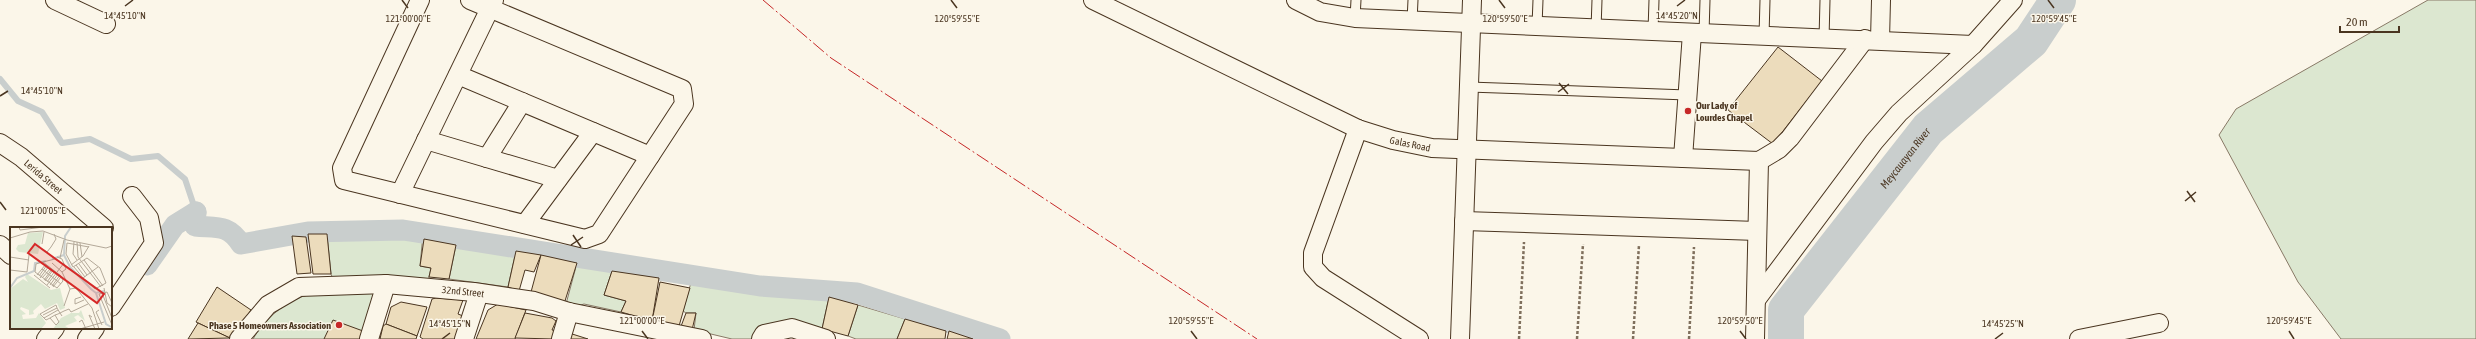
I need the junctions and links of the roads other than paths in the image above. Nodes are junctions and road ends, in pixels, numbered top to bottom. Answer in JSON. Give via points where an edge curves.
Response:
{"nodes":[{"id":1,"x":55,"y":0,"type":"edge"},
{"id":2,"x":420,"y":0,"type":"edge"},
{"id":3,"x":470,"y":0,"type":"edge"},
{"id":4,"x":1093,"y":0,"type":"edge"},
{"id":5,"x":1296,"y":0,"type":"edge"},
{"id":6,"x":1356,"y":0,"type":"edge"},
{"id":7,"x":1413,"y":0,"type":"edge"},
{"id":8,"x":1472,"y":0,"type":"edge"},
{"id":9,"x":1538,"y":0,"type":"edge"},
{"id":10,"x":1597,"y":0,"type":"edge"},
{"id":11,"x":1654,"y":0,"type":"edge"},
{"id":12,"x":1705,"y":0,"type":"edge"},
{"id":13,"x":1765,"y":0,"type":"edge"},
{"id":14,"x":1825,"y":0,"type":"edge"},
{"id":15,"x":1881,"y":0,"type":"edge"},
{"id":16,"x":2013,"y":0,"type":"edge"},
{"id":17,"x":492,"y":4,"type":"edge"},
{"id":18,"x":1355,"y":18,"type":"junction"},
{"id":19,"x":1412,"y":21,"type":"junction"},
{"id":20,"x":1471,"y":23,"type":"junction"},
{"id":21,"x":106,"y":24,"type":"dead end"},
{"id":22,"x":1537,"y":26,"type":"junction"},
{"id":23,"x":1596,"y":29,"type":"junction"},
{"id":24,"x":1653,"y":31,"type":"junction"},
{"id":25,"x":1698,"y":33,"type":"junction"},
{"id":26,"x":1764,"y":36,"type":"junction"},
{"id":27,"x":1824,"y":39,"type":"junction"},
{"id":28,"x":1872,"y":40,"type":"junction"},
{"id":29,"x":1973,"y":45,"type":"junction"},
{"id":30,"x":458,"y":75,"type":"junction"},
{"id":31,"x":1469,"y":87,"type":"junction"},
{"id":32,"x":1687,"y":95,"type":"junction"},
{"id":33,"x":522,"y":102,"type":"junction"},
{"id":34,"x":1358,"y":129,"type":"junction"},
{"id":35,"x":593,"y":132,"type":"junction"},
{"id":36,"x":426,"y":140,"type":"junction"},
{"id":37,"x":0,"y":143,"type":"edge"},
{"id":38,"x":1467,"y":149,"type":"junction"},
{"id":39,"x":650,"y":156,"type":"junction"},
{"id":40,"x":487,"y":158,"type":"junction"},
{"id":41,"x":1682,"y":158,"type":"junction"},
{"id":42,"x":1759,"y":161,"type":"junction"},
{"id":43,"x":558,"y":179,"type":"junction"},
{"id":44,"x":400,"y":194,"type":"junction"},
{"id":45,"x":132,"y":196,"type":"dead end"},
{"id":46,"x":1464,"y":221,"type":"junction"},
{"id":47,"x":525,"y":224,"type":"junction"},
{"id":48,"x":103,"y":227,"type":"edge"},
{"id":49,"x":1757,"y":231,"type":"junction"},
{"id":50,"x":0,"y":245,"type":"edge"},
{"id":51,"x":10,"y":254,"type":"edge"},
{"id":52,"x":386,"y":284,"type":"junction"},
{"id":53,"x":479,"y":292,"type":"junction"},
{"id":54,"x":1756,"y":300,"type":"junction"},
{"id":55,"x":112,"y":306,"type":"edge"},
{"id":56,"x":569,"y":312,"type":"junction"},
{"id":57,"x":2159,"y":323,"type":"dead end"},
{"id":58,"x":54,"y":329,"type":"edge"},
{"id":59,"x":95,"y":329,"type":"edge"},
{"id":60,"x":663,"y":335,"type":"edge"},
{"id":61,"x":763,"y":337,"type":"edge"},
{"id":62,"x":46,"y":339,"type":"edge"},
{"id":63,"x":87,"y":339,"type":"edge"},
{"id":64,"x":239,"y":339,"type":"edge"},
{"id":65,"x":369,"y":339,"type":"edge"},
{"id":66,"x":464,"y":339,"type":"edge"},
{"id":67,"x":561,"y":339,"type":"edge"},
{"id":68,"x":702,"y":339,"type":"edge"},
{"id":69,"x":826,"y":339,"type":"edge"},
{"id":70,"x":1419,"y":339,"type":"edge"},
{"id":71,"x":1460,"y":339,"type":"edge"},
{"id":72,"x":1755,"y":339,"type":"edge"},
{"id":73,"x":2079,"y":339,"type":"edge"}],
"edges":[{"from":1,"to":21,"type":"street"},
{"from":2,"to":44,"type":"street","via":[[342,168],[344,180]]},
{"from":3,"to":17,"type":"street"},
{"from":4,"to":34,"type":"street","name":"Galas Road"},
{"from":5,"to":18,"type":"street","via":[[1320,12]]},
{"from":6,"to":18,"type":"lane"},
{"from":7,"to":19,"type":"lane"},
{"from":8,"to":20,"type":"street"},
{"from":9,"to":22,"type":"lane"},
{"from":10,"to":23,"type":"lane"},
{"from":11,"to":24,"type":"lane"},
{"from":12,"to":25,"type":"lane"},
{"from":13,"to":26,"type":"lane"},
{"from":14,"to":27,"type":"lane"},
{"from":15,"to":28,"type":"street"},
{"from":16,"to":29,"type":"street"},
{"from":17,"to":30,"type":"street"},
{"from":17,"to":39,"type":"street","via":[[682,89],[684,104]]},
{"from":18,"to":19,"type":"street"},
{"from":19,"to":20,"type":"street"},
{"from":20,"to":22,"type":"street"},
{"from":20,"to":31,"type":"street"},
{"from":22,"to":23,"type":"street"},
{"from":23,"to":24,"type":"street"},
{"from":24,"to":25,"type":"street"},
{"from":25,"to":26,"type":"street"},
{"from":25,"to":32,"type":"street"},
{"from":26,"to":27,"type":"street"},
{"from":27,"to":28,"type":"street"},
{"from":28,"to":29,"type":"street"},
{"from":28,"to":42,"type":"street","via":[[1790,138],[1779,149]]},
{"from":29,"to":54,"type":"street","via":[[1924,88],[1879,136]]},
{"from":30,"to":33,"type":"street"},
{"from":30,"to":36,"type":"street"},
{"from":31,"to":32,"type":"lane"},
{"from":31,"to":38,"type":"street"},
{"from":32,"to":41,"type":"street"},
{"from":33,"to":35,"type":"street"},
{"from":33,"to":40,"type":"street"},
{"from":34,"to":38,"type":"street","name":"Galas Road","via":[[1432,148]]},
{"from":34,"to":70,"type":"street","via":[[1313,252],[1313,267],[1323,278]]},
{"from":35,"to":39,"type":"street"},
{"from":35,"to":43,"type":"street"},
{"from":36,"to":40,"type":"street"},
{"from":36,"to":44,"type":"street"},
{"from":37,"to":48,"type":"street","name":"Lerida Street","via":[[21,157]]},
{"from":38,"to":41,"type":"street","name":"Galas Road"},
{"from":38,"to":46,"type":"street"},
{"from":39,"to":47,"type":"street","via":[[599,234],[585,239]]},
{"from":40,"to":43,"type":"street"},
{"from":41,"to":42,"type":"street","name":"Galas Road"},
{"from":42,"to":49,"type":"street"},
{"from":43,"to":47,"type":"street"},
{"from":44,"to":47,"type":"street"},
{"from":45,"to":55,"type":"street","via":[[149,218],[154,243]]},
{"from":46,"to":49,"type":"street"},
{"from":46,"to":71,"type":"street"},
{"from":49,"to":54,"type":"street"},
{"from":50,"to":51,"type":"street"},
{"from":52,"to":53,"type":"street","name":"32nd Street"},
{"from":52,"to":64,"type":"street","name":"32nd Street","via":[[300,287],[268,305]]},
{"from":52,"to":65,"type":"street"},
{"from":53,"to":56,"type":"street","name":"32nd Street","via":[[534,301]]},
{"from":53,"to":66,"type":"street"},
{"from":54,"to":72,"type":"street"},
{"from":56,"to":60,"type":"street","name":"32nd Street"},
{"from":56,"to":67,"type":"street"},
{"from":57,"to":73,"type":"street"},
{"from":58,"to":62,"type":"street"},
{"from":59,"to":63,"type":"street"},
{"from":60,"to":68,"type":"street","name":"32nd Street"},
{"from":61,"to":69,"type":"street","via":[[792,328]]}]}
